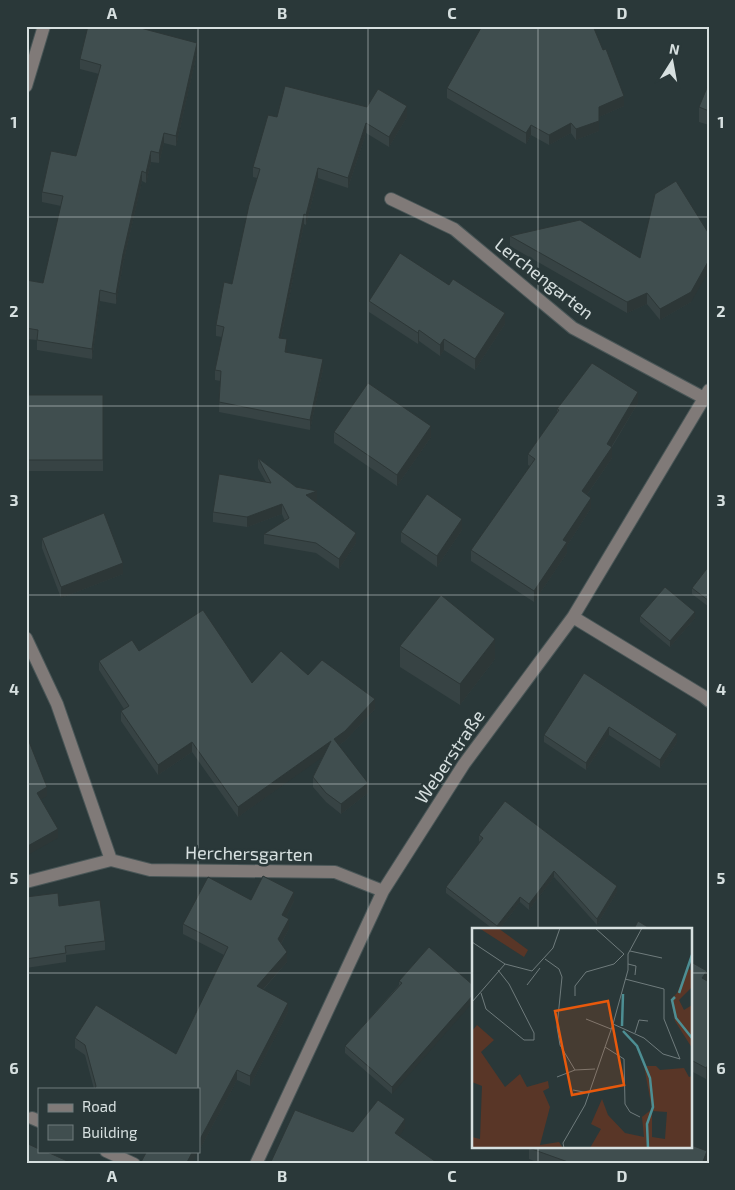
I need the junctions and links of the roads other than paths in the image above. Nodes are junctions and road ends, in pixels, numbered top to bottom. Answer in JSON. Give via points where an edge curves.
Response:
{"nodes":[{"id":1,"x":44,"y":26,"type":"edge"},
{"id":2,"x":26,"y":86,"type":"edge"},
{"id":3,"x":391,"y":199,"type":"dead end"},
{"id":4,"x":706,"y":394,"type":"edge"},
{"id":5,"x":573,"y":616,"type":"junction"},
{"id":6,"x":26,"y":638,"type":"edge"},
{"id":7,"x":709,"y":701,"type":"edge"},
{"id":8,"x":111,"y":860,"type":"junction"},
{"id":9,"x":26,"y":882,"type":"edge"},
{"id":10,"x":384,"y":891,"type":"junction"},
{"id":11,"x":108,"y":1152,"type":"edge"},
{"id":12,"x":134,"y":1164,"type":"edge"},
{"id":13,"x":256,"y":1164,"type":"edge"}],
"edges":[{"from":1,"to":2,"type":"street"},
{"from":3,"to":4,"type":"street","name":"Lerchengarten","via":[[454,229],[573,328]]},
{"from":4,"to":5,"type":"street","name":"Weberstraße"},
{"from":5,"to":7,"type":"street"},
{"from":5,"to":10,"type":"street","name":"Weberstraße","via":[[464,764]]},
{"from":6,"to":8,"type":"street","via":[[57,704]]},
{"from":8,"to":9,"type":"street","name":"Herchersgarten"},
{"from":8,"to":10,"type":"street","name":"Herchersgarten","via":[[150,870],[335,872]]},
{"from":10,"to":13,"type":"street","name":"Weberstraße"},
{"from":11,"to":12,"type":"street"}]}
